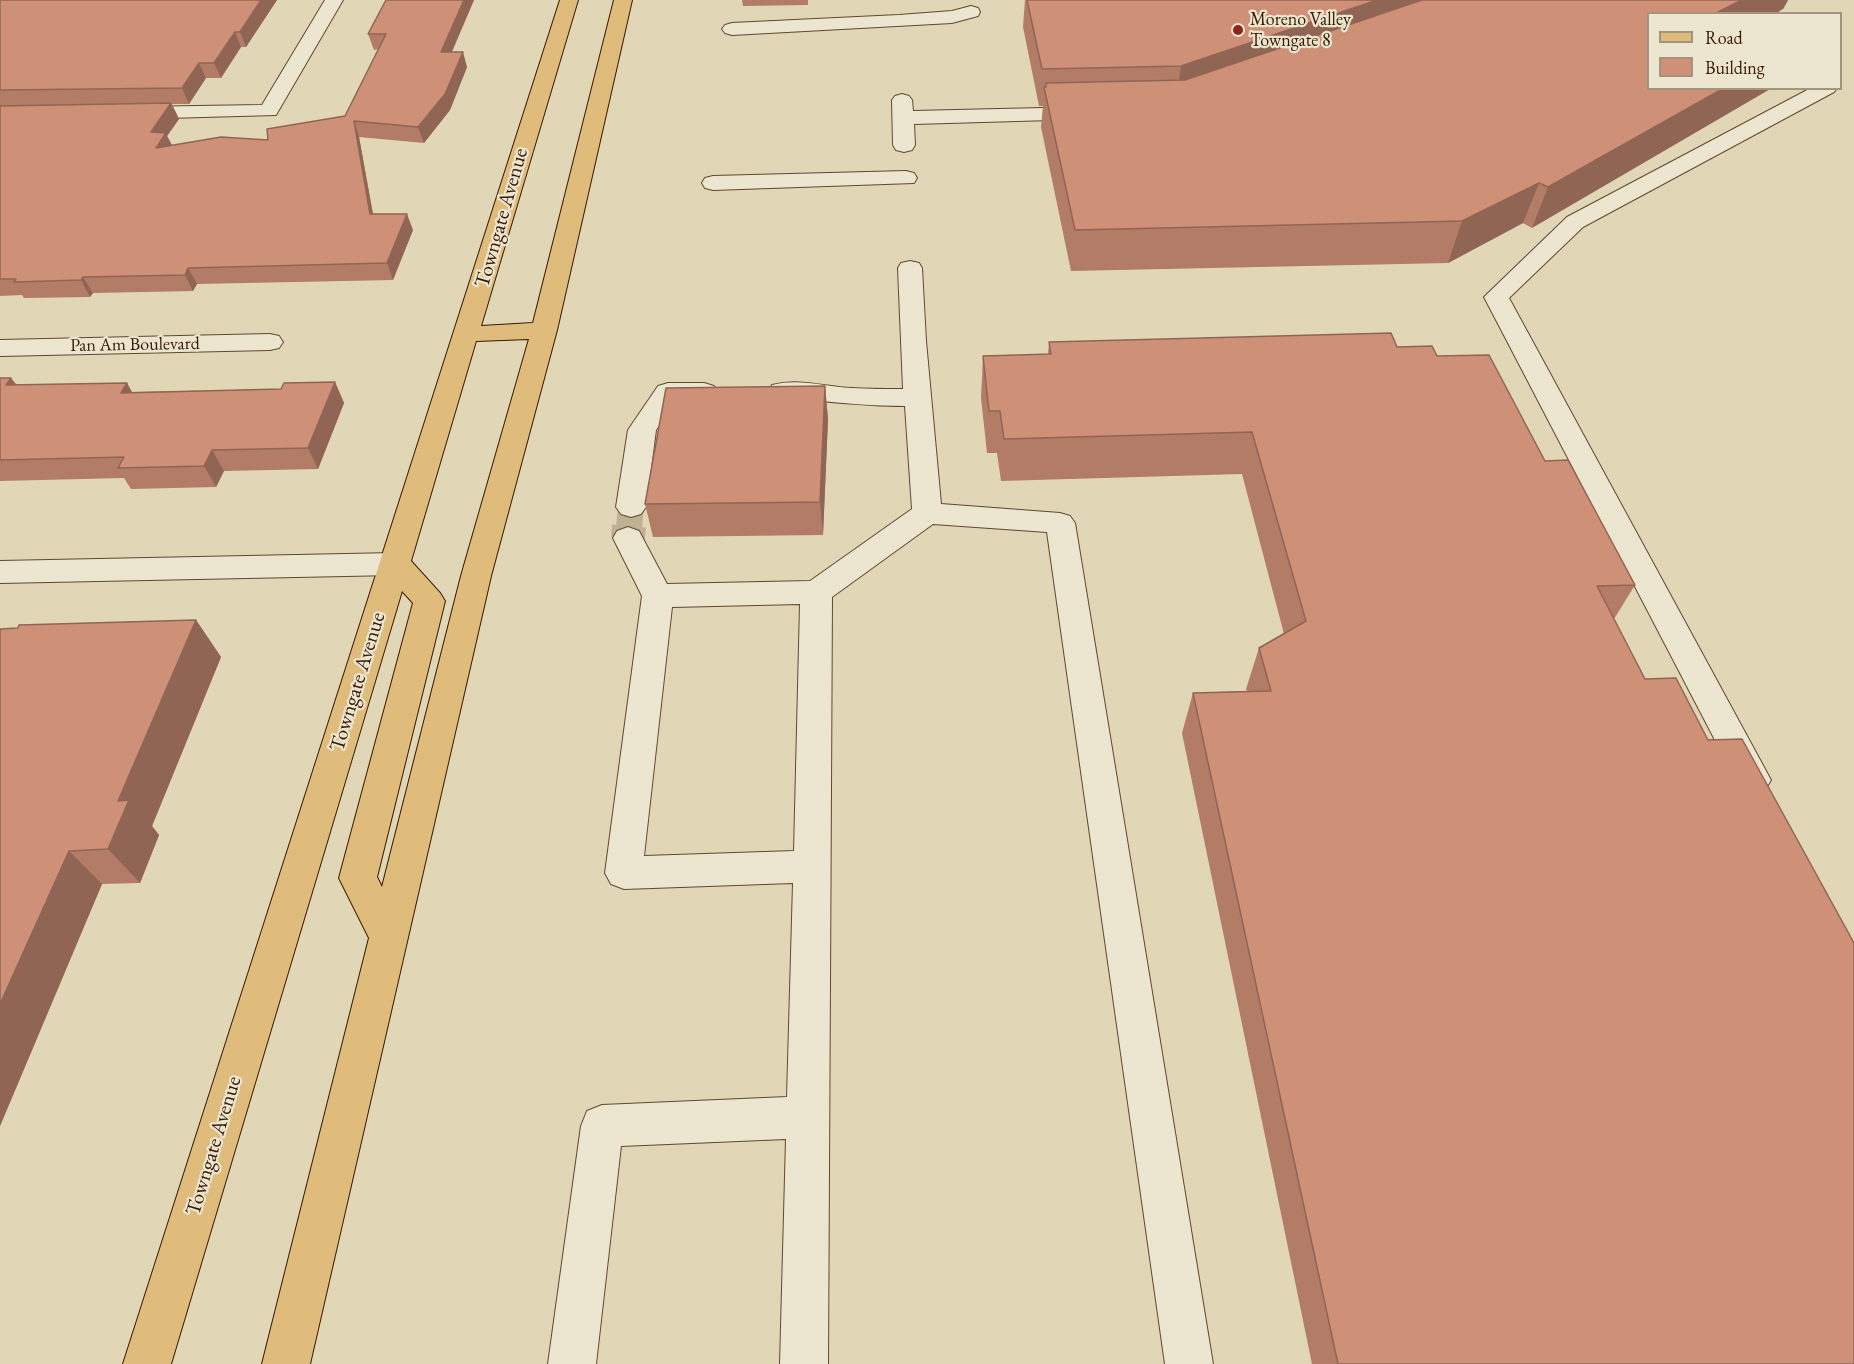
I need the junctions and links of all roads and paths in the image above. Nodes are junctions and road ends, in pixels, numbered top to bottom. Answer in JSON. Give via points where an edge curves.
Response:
{"nodes":[{"id":1,"x":334,"y":0,"type":"edge"},
{"id":2,"x":569,"y":0,"type":"edge"},
{"id":3,"x":623,"y":0,"type":"edge"},
{"id":4,"x":897,"y":0,"type":"edge"},
{"id":5,"x":971,"y":12,"type":"dead end"},
{"id":6,"x":899,"y":21,"type":"junction"},
{"id":7,"x":732,"y":29,"type":"dead end"},
{"id":8,"x":1823,"y":90,"type":"edge"},
{"id":9,"x":1109,"y":112,"type":"edge"},
{"id":10,"x":105,"y":113,"type":"edge"},
{"id":11,"x":904,"y":145,"type":"dead end"},
{"id":12,"x":906,"y":178,"type":"dead end"},
{"id":13,"x":713,"y":183,"type":"dead end"},
{"id":14,"x":910,"y":268,"type":"dead end"},
{"id":15,"x":544,"y":330,"type":"junction"},
{"id":16,"x":468,"y":333,"type":"junction"},
{"id":17,"x":270,"y":342,"type":"dead end"},
{"id":18,"x":0,"y":348,"type":"edge"},
{"id":19,"x":762,"y":391,"type":"edge"},
{"id":20,"x":727,"y":392,"type":"edge"},
{"id":21,"x":918,"y":398,"type":"junction"},
{"id":22,"x":632,"y":507,"type":"tunnel mouth"},
{"id":23,"x":927,"y":513,"type":"junction"},
{"id":24,"x":628,"y":538,"type":"tunnel mouth"},
{"id":25,"x":395,"y":564,"type":"junction"},
{"id":26,"x":0,"y":572,"type":"edge"},
{"id":27,"x":816,"y":592,"type":"junction"},
{"id":28,"x":658,"y":596,"type":"junction"},
{"id":29,"x":1765,"y":801,"type":"edge"},
{"id":30,"x":812,"y":866,"type":"junction"},
{"id":31,"x":389,"y":938,"type":"junction"},
{"id":32,"x":808,"y":1117,"type":"junction"},
{"id":33,"x":147,"y":1364,"type":"edge"},
{"id":34,"x":285,"y":1364,"type":"edge"},
{"id":35,"x":572,"y":1364,"type":"edge"},
{"id":36,"x":804,"y":1364,"type":"edge"},
{"id":37,"x":1189,"y":1364,"type":"edge"}],
"edges":[{"from":1,"to":10,"type":"street","via":[[269,111]]},
{"from":2,"to":16,"type":"main road","name":"Towngate Avenue"},
{"from":3,"to":15,"type":"main road"},
{"from":4,"to":6,"type":"street"},
{"from":5,"to":6,"type":"street"},
{"from":6,"to":7,"type":"street"},
{"from":8,"to":29,"type":"street","via":[[1575,222],[1496,297]]},
{"from":9,"to":11,"type":"street","via":[[903,109]]},
{"from":12,"to":13,"type":"street"},
{"from":14,"to":21,"type":"street"},
{"from":15,"to":16,"type":"main road"},
{"from":15,"to":31,"type":"main road","via":[[476,576]]},
{"from":16,"to":25,"type":"main road","name":"Towngate Avenue"},
{"from":17,"to":18,"type":"street","name":"Pan Am Boulevard"},
{"from":19,"to":21,"type":"street"},
{"from":20,"to":22,"type":"street","via":[[668,392],[642,430]]},
{"from":21,"to":23,"type":"street"},
{"from":23,"to":27,"type":"street"},
{"from":23,"to":37,"type":"street","via":[[1060,523]]},
{"from":24,"to":28,"type":"street"},
{"from":25,"to":26,"type":"street"},
{"from":25,"to":31,"type":"main road","via":[[429,601],[358,878]]},
{"from":25,"to":33,"type":"main road","name":"Towngate Avenue"},
{"from":27,"to":28,"type":"street"},
{"from":27,"to":30,"type":"street"},
{"from":28,"to":30,"type":"street","via":[[624,873]]},
{"from":30,"to":32,"type":"street"},
{"from":31,"to":34,"type":"main road"},
{"from":32,"to":35,"type":"street","via":[[603,1126]]},
{"from":32,"to":36,"type":"street"}]}
